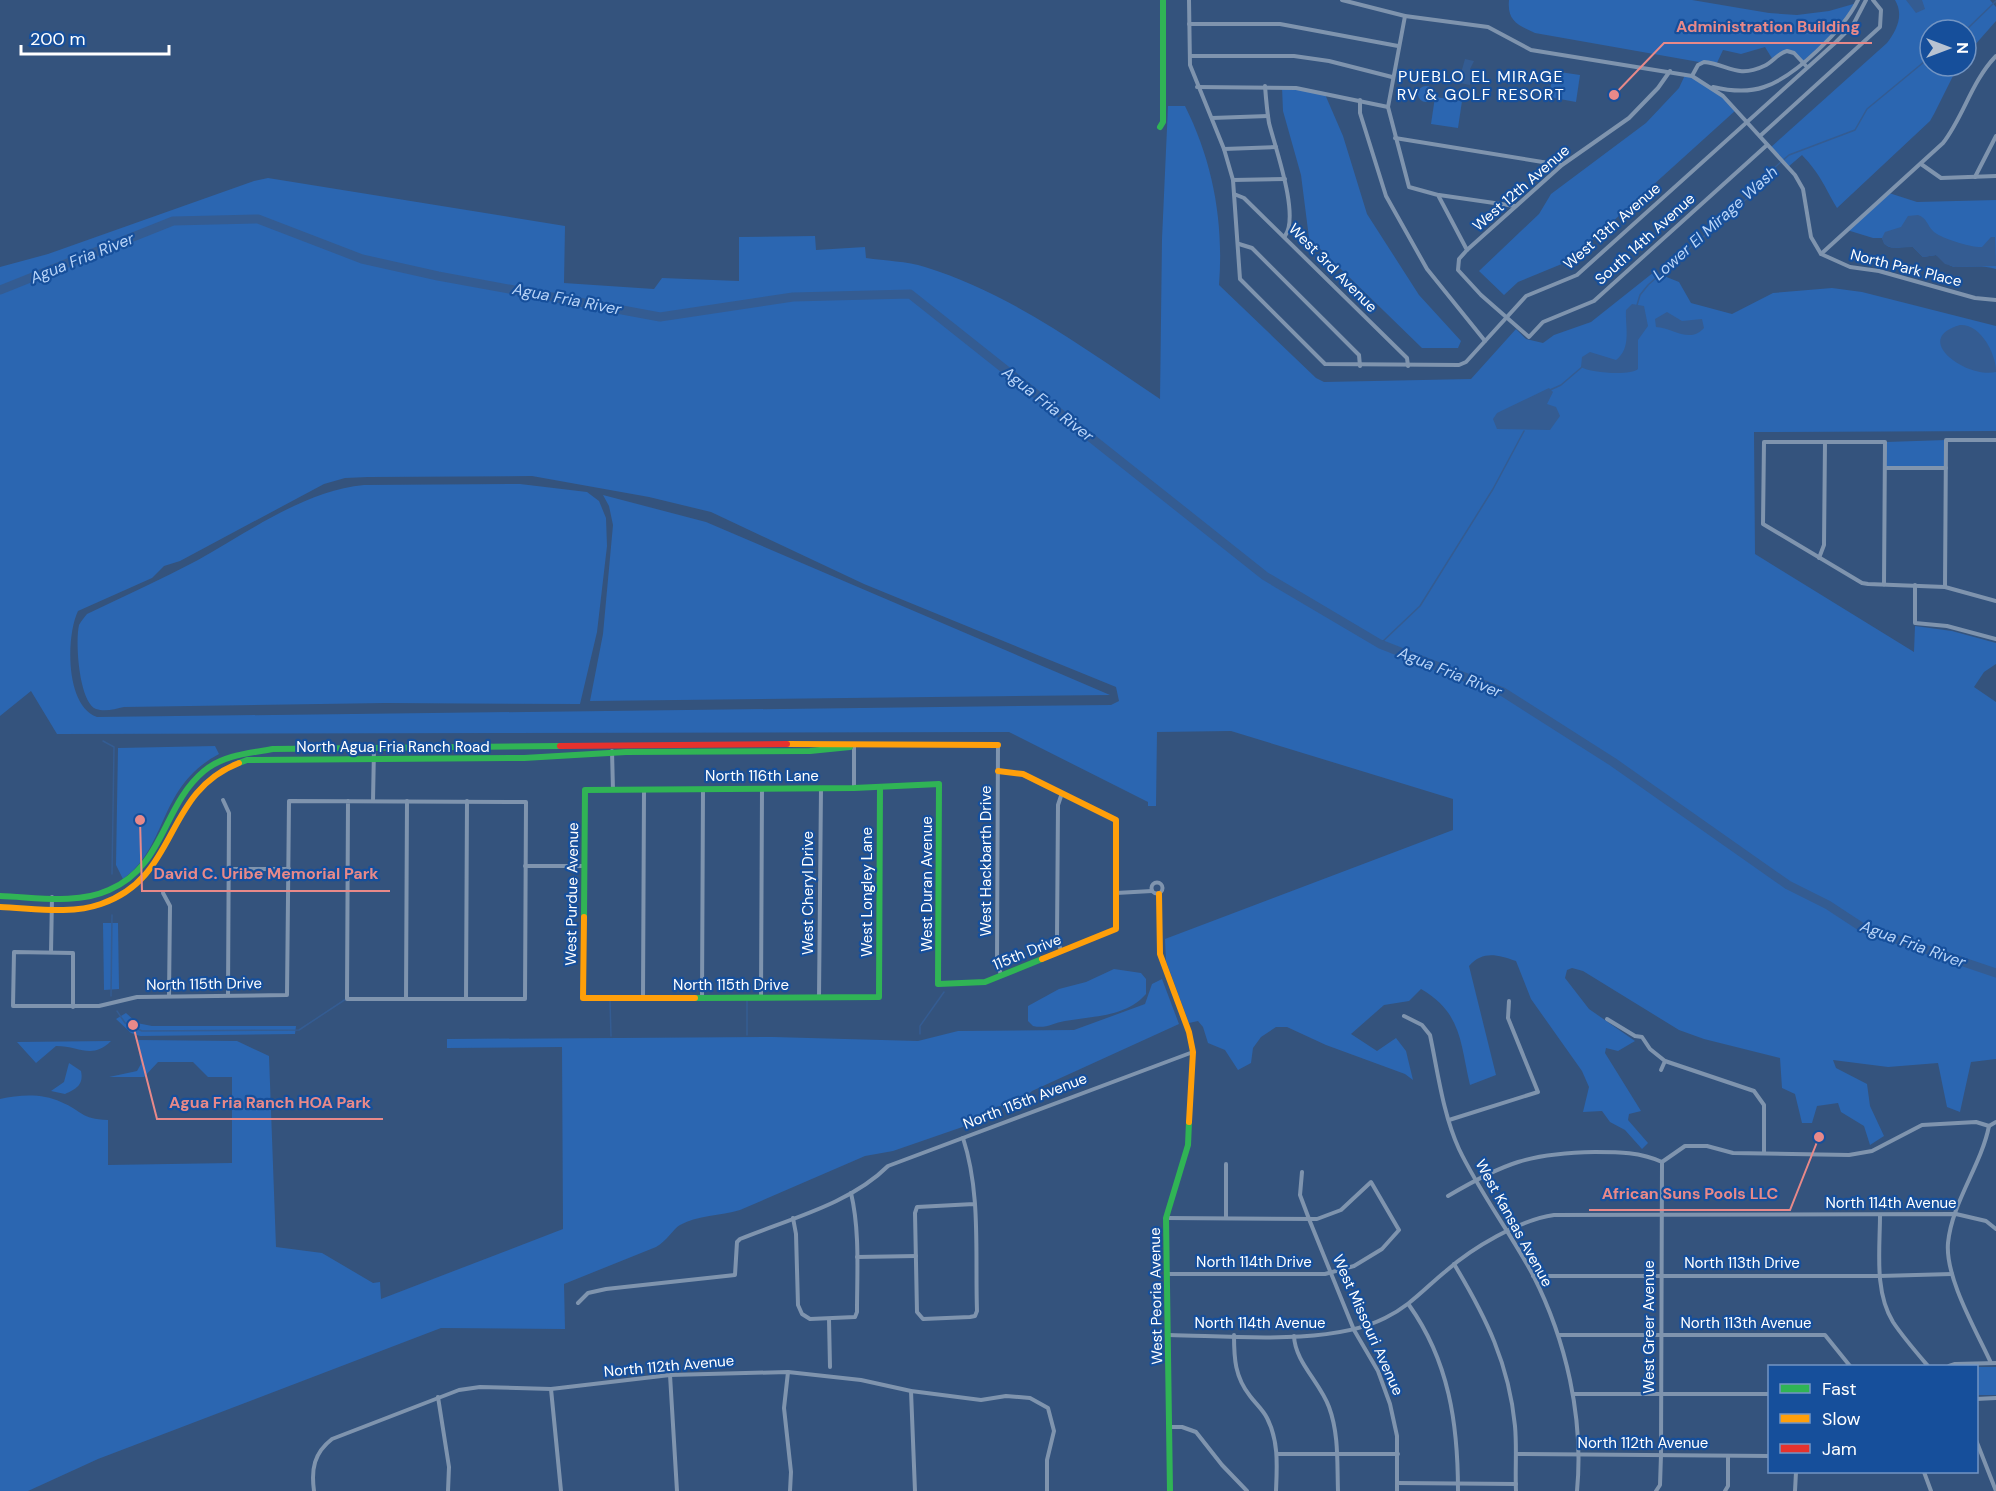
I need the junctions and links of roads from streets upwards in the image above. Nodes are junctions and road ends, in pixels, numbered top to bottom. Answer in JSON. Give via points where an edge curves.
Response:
{"nodes":[{"id":1,"x":1163,"y":0,"type":"edge"},
{"id":2,"x":1189,"y":0,"type":"edge"},
{"id":3,"x":1342,"y":0,"type":"edge"},
{"id":4,"x":1858,"y":0,"type":"edge"},
{"id":5,"x":1866,"y":0,"type":"edge"},
{"id":6,"x":1873,"y":0,"type":"edge"},
{"id":7,"x":1405,"y":15,"type":"junction"},
{"id":8,"x":1189,"y":24,"type":"junction"},
{"id":9,"x":1398,"y":46,"type":"junction"},
{"id":10,"x":1190,"y":56,"type":"junction"},
{"id":11,"x":1996,"y":56,"type":"edge"},
{"id":12,"x":1802,"y":62,"type":"junction"},
{"id":13,"x":1807,"y":67,"type":"junction"},
{"id":14,"x":1670,"y":71,"type":"junction"},
{"id":15,"x":1692,"y":76,"type":"junction"},
{"id":16,"x":1392,"y":77,"type":"junction"},
{"id":17,"x":1265,"y":86,"type":"junction"},
{"id":18,"x":1710,"y":86,"type":"junction"},
{"id":19,"x":1197,"y":87,"type":"junction"},
{"id":20,"x":1360,"y":100,"type":"junction"},
{"id":21,"x":1388,"y":107,"type":"junction"},
{"id":22,"x":1268,"y":116,"type":"junction"},
{"id":23,"x":1212,"y":118,"type":"junction"},
{"id":24,"x":1747,"y":121,"type":"junction"},
{"id":25,"x":1161,"y":127,"type":"dead end"},
{"id":26,"x":1760,"y":136,"type":"junction"},
{"id":27,"x":1996,"y":136,"type":"edge"},
{"id":28,"x":1395,"y":138,"type":"junction"},
{"id":29,"x":1767,"y":145,"type":"junction"},
{"id":30,"x":1276,"y":147,"type":"junction"},
{"id":31,"x":1224,"y":149,"type":"junction"},
{"id":32,"x":1921,"y":164,"type":"junction"},
{"id":33,"x":1562,"y":165,"type":"junction"},
{"id":34,"x":1996,"y":176,"type":"edge"},
{"id":35,"x":1975,"y":177,"type":"junction"},
{"id":36,"x":1285,"y":179,"type":"junction"},
{"id":37,"x":1233,"y":180,"type":"junction"},
{"id":38,"x":1234,"y":194,"type":"junction"},
{"id":39,"x":1438,"y":195,"type":"junction"},
{"id":40,"x":1515,"y":206,"type":"junction"},
{"id":41,"x":1285,"y":236,"type":"junction"},
{"id":42,"x":1239,"y":244,"type":"junction"},
{"id":43,"x":1467,"y":250,"type":"junction"},
{"id":44,"x":1821,"y":254,"type":"junction"},
{"id":45,"x":1996,"y":300,"type":"edge"},
{"id":46,"x":1506,"y":317,"type":"junction"},
{"id":47,"x":1485,"y":341,"type":"junction"},
{"id":48,"x":1360,"y":366,"type":"junction"},
{"id":49,"x":1408,"y":366,"type":"junction"},
{"id":50,"x":1996,"y":440,"type":"edge"},
{"id":51,"x":1825,"y":442,"type":"junction"},
{"id":52,"x":1885,"y":468,"type":"junction"},
{"id":53,"x":1946,"y":468,"type":"junction"},
{"id":54,"x":1818,"y":558,"type":"junction"},
{"id":55,"x":1884,"y":585,"type":"junction"},
{"id":56,"x":1915,"y":585,"type":"junction"},
{"id":57,"x":1945,"y":587,"type":"junction"},
{"id":58,"x":1996,"y":601,"type":"edge"},
{"id":59,"x":1996,"y":639,"type":"edge"},
{"id":60,"x":854,"y":746,"type":"junction"},
{"id":61,"x":998,"y":746,"type":"joint"},
{"id":62,"x":374,"y":748,"type":"junction"},
{"id":63,"x":612,"y":750,"type":"junction"},
{"id":64,"x":374,"y":759,"type":"junction"},
{"id":65,"x":998,"y":771,"type":"junction"},
{"id":66,"x":939,"y":784,"type":"joint"},
{"id":67,"x":880,"y":787,"type":"junction"},
{"id":68,"x":762,"y":788,"type":"junction"},
{"id":69,"x":821,"y":788,"type":"junction"},
{"id":70,"x":854,"y":788,"type":"junction"},
{"id":71,"x":644,"y":789,"type":"junction"},
{"id":72,"x":703,"y":789,"type":"junction"},
{"id":73,"x":585,"y":790,"type":"joint"},
{"id":74,"x":613,"y":790,"type":"junction"},
{"id":75,"x":1062,"y":793,"type":"junction"},
{"id":76,"x":223,"y":800,"type":"dead end"},
{"id":77,"x":348,"y":801,"type":"junction"},
{"id":78,"x":373,"y":801,"type":"junction"},
{"id":79,"x":407,"y":801,"type":"junction"},
{"id":80,"x":466,"y":801,"type":"junction"},
{"id":81,"x":525,"y":866,"type":"junction"},
{"id":82,"x":585,"y":866,"type":"junction"},
{"id":83,"x":229,"y":869,"type":"junction"},
{"id":84,"x":289,"y":869,"type":"junction"},
{"id":85,"x":130,"y":878,"type":"junction"},
{"id":86,"x":137,"y":886,"type":"junction"},
{"id":87,"x":1155,"y":892,"type":"joint"},
{"id":88,"x":163,"y":893,"type":"dead end"},
{"id":89,"x":1116,"y":893,"type":"junction"},
{"id":90,"x":0,"y":896,"type":"edge"},
{"id":91,"x":52,"y":897,"type":"junction"},
{"id":92,"x":0,"y":907,"type":"edge"},
{"id":93,"x":51,"y":907,"type":"junction"},
{"id":94,"x":1061,"y":951,"type":"junction"},
{"id":95,"x":51,"y":952,"type":"junction"},
{"id":96,"x":1001,"y":976,"type":"junction"},
{"id":97,"x":941,"y":984,"type":"junction"},
{"id":98,"x":944,"y":992,"type":"dead end"},
{"id":99,"x":228,"y":995,"type":"junction"},
{"id":100,"x":169,"y":996,"type":"junction"},
{"id":101,"x":761,"y":996,"type":"junction"},
{"id":102,"x":643,"y":997,"type":"junction"},
{"id":103,"x":702,"y":997,"type":"junction"},
{"id":104,"x":583,"y":998,"type":"joint"},
{"id":105,"x":879,"y":998,"type":"joint"},
{"id":106,"x":406,"y":999,"type":"junction"},
{"id":107,"x":466,"y":999,"type":"junction"},
{"id":108,"x":819,"y":999,"type":"junction"},
{"id":109,"x":1509,"y":1001,"type":"dead end"},
{"id":110,"x":73,"y":1006,"type":"junction"},
{"id":111,"x":1404,"y":1016,"type":"dead end"},
{"id":112,"x":1607,"y":1019,"type":"dead end"},
{"id":113,"x":1193,"y":1052,"type":"junction"},
{"id":114,"x":1665,"y":1060,"type":"junction"},
{"id":115,"x":1661,"y":1070,"type":"dead end"},
{"id":116,"x":1449,"y":1120,"type":"junction"},
{"id":117,"x":1996,"y":1122,"type":"edge"},
{"id":118,"x":1989,"y":1126,"type":"junction"},
{"id":119,"x":963,"y":1138,"type":"junction"},
{"id":120,"x":1764,"y":1153,"type":"junction"},
{"id":121,"x":1662,"y":1162,"type":"junction"},
{"id":122,"x":1226,"y":1164,"type":"dead end"},
{"id":123,"x":1302,"y":1172,"type":"dead end"},
{"id":124,"x":1477,"y":1179,"type":"junction"},
{"id":125,"x":851,"y":1193,"type":"junction"},
{"id":126,"x":1448,"y":1196,"type":"dead end"},
{"id":127,"x":975,"y":1204,"type":"junction"},
{"id":128,"x":1661,"y":1214,"type":"junction"},
{"id":129,"x":1956,"y":1214,"type":"junction"},
{"id":130,"x":1880,"y":1215,"type":"junction"},
{"id":131,"x":793,"y":1218,"type":"junction"},
{"id":132,"x":1166,"y":1218,"type":"junction"},
{"id":133,"x":1226,"y":1218,"type":"junction"},
{"id":134,"x":1309,"y":1219,"type":"junction"},
{"id":135,"x":1996,"y":1229,"type":"edge"},
{"id":136,"x":1507,"y":1233,"type":"junction"},
{"id":137,"x":916,"y":1256,"type":"junction"},
{"id":138,"x":856,"y":1257,"type":"junction"},
{"id":139,"x":1454,"y":1264,"type":"junction"},
{"id":140,"x":1331,"y":1273,"type":"junction"},
{"id":141,"x":1167,"y":1274,"type":"junction"},
{"id":142,"x":1952,"y":1274,"type":"junction"},
{"id":143,"x":1661,"y":1275,"type":"junction"},
{"id":144,"x":1533,"y":1276,"type":"junction"},
{"id":145,"x":1880,"y":1276,"type":"junction"},
{"id":146,"x":578,"y":1303,"type":"dead end"},
{"id":147,"x":1409,"y":1305,"type":"junction"},
{"id":148,"x":829,"y":1319,"type":"junction"},
{"id":149,"x":1354,"y":1330,"type":"junction"},
{"id":150,"x":1169,"y":1335,"type":"junction"},
{"id":151,"x":1234,"y":1335,"type":"junction"},
{"id":152,"x":1558,"y":1335,"type":"junction"},
{"id":153,"x":1660,"y":1335,"type":"junction"},
{"id":154,"x":1294,"y":1336,"type":"junction"},
{"id":155,"x":1994,"y":1364,"type":"edge"},
{"id":156,"x":1850,"y":1365,"type":"edge"},
{"id":157,"x":1927,"y":1365,"type":"edge"},
{"id":158,"x":1952,"y":1365,"type":"edge"},
{"id":159,"x":830,"y":1367,"type":"dead end"},
{"id":160,"x":788,"y":1372,"type":"junction"},
{"id":161,"x":670,"y":1375,"type":"junction"},
{"id":162,"x":550,"y":1389,"type":"junction"},
{"id":163,"x":911,"y":1391,"type":"junction"},
{"id":164,"x":1660,"y":1393,"type":"junction"},
{"id":165,"x":1573,"y":1394,"type":"junction"},
{"id":166,"x":1768,"y":1394,"type":"edge"},
{"id":167,"x":438,"y":1397,"type":"junction"},
{"id":168,"x":1996,"y":1398,"type":"edge"},
{"id":169,"x":1978,"y":1399,"type":"edge"},
{"id":170,"x":1171,"y":1427,"type":"junction"},
{"id":171,"x":1978,"y":1443,"type":"edge"},
{"id":172,"x":1337,"y":1454,"type":"junction"},
{"id":173,"x":1398,"y":1454,"type":"junction"},
{"id":174,"x":1516,"y":1454,"type":"junction"},
{"id":175,"x":1277,"y":1455,"type":"junction"},
{"id":176,"x":1577,"y":1455,"type":"junction"},
{"id":177,"x":1661,"y":1455,"type":"junction"},
{"id":178,"x":1728,"y":1455,"type":"junction"},
{"id":179,"x":1768,"y":1456,"type":"edge"},
{"id":180,"x":1796,"y":1473,"type":"edge"},
{"id":181,"x":1924,"y":1473,"type":"edge"},
{"id":182,"x":1458,"y":1482,"type":"junction"},
{"id":183,"x":1397,"y":1483,"type":"junction"},
{"id":184,"x":1516,"y":1484,"type":"junction"},
{"id":185,"x":314,"y":1491,"type":"edge"},
{"id":186,"x":448,"y":1491,"type":"edge"},
{"id":187,"x":561,"y":1491,"type":"edge"},
{"id":188,"x":677,"y":1491,"type":"edge"},
{"id":189,"x":790,"y":1491,"type":"edge"},
{"id":190,"x":915,"y":1491,"type":"edge"},
{"id":191,"x":1047,"y":1491,"type":"edge"},
{"id":192,"x":1170,"y":1491,"type":"edge"},
{"id":193,"x":1247,"y":1491,"type":"edge"},
{"id":194,"x":1276,"y":1491,"type":"edge"},
{"id":195,"x":1338,"y":1491,"type":"edge"},
{"id":196,"x":1397,"y":1491,"type":"edge"},
{"id":197,"x":1458,"y":1491,"type":"edge"},
{"id":198,"x":1516,"y":1491,"type":"edge"},
{"id":199,"x":1577,"y":1491,"type":"edge"},
{"id":200,"x":1656,"y":1491,"type":"edge"},
{"id":201,"x":1725,"y":1491,"type":"edge"},
{"id":202,"x":1795,"y":1491,"type":"edge"},
{"id":203,"x":1931,"y":1491,"type":"edge"},
{"id":204,"x":1996,"y":1491,"type":"edge"}],
"edges":[{"from":1,"to":25,"type":"street"},
{"from":2,"to":8,"type":"street"},
{"from":3,"to":7,"type":"street"},
{"from":4,"to":12,"type":"street","via":[[1846,21]]},
{"from":5,"to":13,"type":"street","name":"West 13th Avenue","via":[[1853,25]]},
{"from":6,"to":26,"type":"street","via":[[1881,10],[1880,27]]},
{"from":7,"to":9,"type":"street"},
{"from":7,"to":14,"type":"street","via":[[1488,27],[1531,50]]},
{"from":8,"to":9,"type":"street","via":[[1290,25]]},
{"from":8,"to":10,"type":"street"},
{"from":9,"to":16,"type":"street"},
{"from":10,"to":16,"type":"street","via":[[1294,56]]},
{"from":10,"to":19,"type":"street"},
{"from":11,"to":32,"type":"street","via":[[1980,74],[1951,133]]},
{"from":12,"to":13,"type":"street"},
{"from":12,"to":15,"type":"street","via":[[1794,53],[1784,51],[1766,66],[1744,71],[1704,62],[1698,64]]},
{"from":12,"to":18,"type":"street","via":[[1775,82],[1755,90],[1728,91]]},
{"from":13,"to":24,"type":"street","name":"West 13th Avenue"},
{"from":14,"to":15,"type":"street"},
{"from":14,"to":33,"type":"street","name":"West 12th Avenue","via":[[1629,117]]},
{"from":15,"to":18,"type":"street"},
{"from":16,"to":21,"type":"street"},
{"from":17,"to":19,"type":"street"},
{"from":17,"to":20,"type":"street"},
{"from":17,"to":22,"type":"street"},
{"from":18,"to":24,"type":"street"},
{"from":19,"to":23,"type":"street"},
{"from":20,"to":21,"type":"street"},
{"from":20,"to":47,"type":"street","via":[[1360,113],[1386,196],[1427,269]]},
{"from":21,"to":28,"type":"street"},
{"from":22,"to":23,"type":"street"},
{"from":22,"to":30,"type":"street"},
{"from":23,"to":31,"type":"street"},
{"from":24,"to":26,"type":"street"},
{"from":24,"to":46,"type":"street","name":"West 13th Avenue","via":[[1577,275],[1526,296]]},
{"from":26,"to":29,"type":"street"},
{"from":27,"to":35,"type":"street"},
{"from":28,"to":33,"type":"street"},
{"from":28,"to":39,"type":"street","via":[[1409,187]]},
{"from":29,"to":44,"type":"street","via":[[1800,182],[1811,237]]},
{"from":29,"to":46,"type":"street","name":"South 14th Avenue","via":[[1594,301],[1543,322],[1529,337]]},
{"from":30,"to":31,"type":"street"},
{"from":30,"to":36,"type":"street"},
{"from":31,"to":37,"type":"street"},
{"from":32,"to":35,"type":"street","via":[[1941,178]]},
{"from":32,"to":44,"type":"street"},
{"from":33,"to":40,"type":"street","name":"West 12th Avenue"},
{"from":34,"to":35,"type":"street"},
{"from":36,"to":37,"type":"street"},
{"from":36,"to":41,"type":"street","via":[[1289,223]]},
{"from":37,"to":38,"type":"street"},
{"from":38,"to":41,"type":"street","name":"West 3rd Avenue","via":[[1245,198]]},
{"from":38,"to":42,"type":"street"},
{"from":39,"to":40,"type":"street"},
{"from":39,"to":43,"type":"street"},
{"from":40,"to":43,"type":"street","name":"West 12th Avenue"},
{"from":41,"to":49,"type":"street","name":"West 3rd Avenue","via":[[1407,358]]},
{"from":42,"to":48,"type":"street","via":[[1252,248],[1359,355]]},
{"from":42,"to":48,"type":"street","via":[[1240,279],[1301,341],[1325,364]]},
{"from":43,"to":46,"type":"street","via":[[1459,259],[1458,270]]},
{"from":44,"to":45,"type":"street","name":"North Park Place","via":[[1850,267]]},
{"from":46,"to":47,"type":"street","name":"West 13th Avenue"},
{"from":47,"to":49,"type":"street","name":"West 13th Avenue","via":[[1463,364]]},
{"from":48,"to":49,"type":"street"},
{"from":50,"to":53,"type":"street","via":[[1946,440]]},
{"from":51,"to":52,"type":"street","via":[[1886,442]]},
{"from":51,"to":54,"type":"street","via":[[1824,545]]},
{"from":51,"to":54,"type":"street","via":[[1764,442],[1763,524]]},
{"from":52,"to":53,"type":"street"},
{"from":52,"to":55,"type":"street"},
{"from":53,"to":57,"type":"street"},
{"from":54,"to":55,"type":"street","via":[[1862,583]]},
{"from":55,"to":56,"type":"street"},
{"from":56,"to":57,"type":"street"},
{"from":56,"to":59,"type":"street","via":[[1915,623],[1947,626]]},
{"from":57,"to":58,"type":"street"},
{"from":60,"to":61,"type":"street","name":"North Agua Fria Ranch Road"},
{"from":60,"to":63,"type":"street","name":"North Agua Fria Ranch Road","via":[[810,751]]},
{"from":60,"to":70,"type":"street"},
{"from":61,"to":65,"type":"street","name":"West Hackbarth Drive"},
{"from":62,"to":63,"type":"street","name":"North Agua Fria Ranch Road"},
{"from":62,"to":64,"type":"street"},
{"from":62,"to":85,"type":"street","name":"North Agua Fria Ranch Road","via":[[252,750],[216,762],[182,792],[149,858]]},
{"from":63,"to":64,"type":"street","name":"North Agua Fria Ranch Road","via":[[531,758]]},
{"from":63,"to":74,"type":"street"},
{"from":64,"to":78,"type":"street"},
{"from":64,"to":86,"type":"street","name":"North Agua Fria Ranch Road","via":[[256,759],[222,769],[194,791],[157,863]]},
{"from":65,"to":75,"type":"street","via":[[1023,774]]},
{"from":65,"to":96,"type":"street","name":"West Hackbarth Drive"},
{"from":66,"to":67,"type":"street","name":"North 116th Lane"},
{"from":66,"to":97,"type":"street","name":"West Duran Avenue"},
{"from":67,"to":70,"type":"street","name":"North 116th Lane"},
{"from":67,"to":105,"type":"street","name":"West Longley Lane"},
{"from":68,"to":69,"type":"street","name":"North 116th Lane"},
{"from":68,"to":72,"type":"street","name":"North 116th Lane"},
{"from":68,"to":101,"type":"street"},
{"from":69,"to":70,"type":"street","name":"North 116th Lane"},
{"from":69,"to":108,"type":"street","name":"West Cheryl Drive"},
{"from":71,"to":72,"type":"street","name":"North 116th Lane"},
{"from":71,"to":74,"type":"street","name":"North 116th Lane"},
{"from":71,"to":102,"type":"street"},
{"from":72,"to":103,"type":"street"},
{"from":73,"to":74,"type":"street","name":"North 116th Lane"},
{"from":73,"to":82,"type":"street","name":"West Purdue Avenue"},
{"from":75,"to":89,"type":"street","via":[[1116,820]]},
{"from":75,"to":94,"type":"street","via":[[1058,805],[1057,938]]},
{"from":76,"to":83,"type":"street","via":[[229,813]]},
{"from":77,"to":78,"type":"street"},
{"from":77,"to":84,"type":"street","via":[[290,801]]},
{"from":77,"to":106,"type":"street","via":[[347,999]]},
{"from":78,"to":79,"type":"street"},
{"from":79,"to":80,"type":"street"},
{"from":79,"to":106,"type":"street"},
{"from":80,"to":81,"type":"street","via":[[526,802]]},
{"from":80,"to":107,"type":"street"},
{"from":81,"to":82,"type":"street"},
{"from":81,"to":107,"type":"street","via":[[525,999]]},
{"from":82,"to":104,"type":"street","name":"West Purdue Avenue"},
{"from":83,"to":84,"type":"street"},
{"from":83,"to":99,"type":"street"},
{"from":84,"to":99,"type":"street","name":"North 115th Drive","via":[[287,995]]},
{"from":85,"to":86,"type":"street"},
{"from":85,"to":91,"type":"street","name":"North Agua Fria Ranch Road","via":[[98,894]]},
{"from":86,"to":93,"type":"street","name":"North Agua Fria Ranch Road","via":[[99,905]]},
{"from":87,"to":89,"type":"street"},
{"from":87,"to":113,"type":"street","name":"West Peoria Avenue","via":[[1160,954]]},
{"from":88,"to":100,"type":"street","via":[[170,906]]},
{"from":89,"to":94,"type":"street","name":"115th Drive","via":[[1116,929]]},
{"from":90,"to":91,"type":"street","name":"North Agua Fria Ranch Road"},
{"from":91,"to":93,"type":"street"},
{"from":92,"to":93,"type":"street","name":"North Agua Fria Ranch Road"},
{"from":93,"to":95,"type":"street"},
{"from":94,"to":96,"type":"street","name":"115th Drive"},
{"from":95,"to":110,"type":"street","via":[[73,952]]},
{"from":95,"to":110,"type":"street","name":"North 115th Drive","via":[[14,952],[13,1006]]},
{"from":96,"to":97,"type":"street","name":"115th Drive","via":[[978,984]]},
{"from":97,"to":98,"type":"street"},
{"from":99,"to":100,"type":"street","name":"North 115th Drive"},
{"from":100,"to":110,"type":"street","name":"North 115th Drive"},
{"from":101,"to":103,"type":"street","name":"North 115th Drive"},
{"from":101,"to":108,"type":"street","name":"North 115th Drive"},
{"from":102,"to":103,"type":"street","name":"North 115th Drive"},
{"from":102,"to":104,"type":"street","name":"North 115th Drive"},
{"from":105,"to":108,"type":"street","name":"North 115th Drive"},
{"from":106,"to":107,"type":"street"},
{"from":109,"to":116,"type":"street","via":[[1508,1018],[1538,1092]]},
{"from":111,"to":116,"type":"street","name":"West Kansas Avenue","via":[[1422,1025],[1430,1035]]},
{"from":112,"to":114,"type":"street","via":[[1642,1037]]},
{"from":113,"to":119,"type":"street","name":"North 115th Avenue"},
{"from":113,"to":132,"type":"street","name":"West Peoria Avenue","via":[[1188,1145]]},
{"from":114,"to":115,"type":"street"},
{"from":114,"to":120,"type":"street","via":[[1754,1091],[1764,1105]]},
{"from":116,"to":124,"type":"street","name":"West Kansas Avenue","via":[[1459,1149]]},
{"from":117,"to":118,"type":"street"},
{"from":118,"to":120,"type":"street","via":[[1977,1122],[1922,1125],[1872,1151],[1849,1155]]},
{"from":118,"to":129,"type":"street"},
{"from":119,"to":125,"type":"street","name":"North 115th Avenue","via":[[888,1166],[872,1182]]},
{"from":119,"to":127,"type":"street","via":[[971,1162]]},
{"from":120,"to":121,"type":"street","via":[[1733,1153],[1696,1145],[1685,1146]]},
{"from":121,"to":124,"type":"street","via":[[1635,1153],[1552,1153],[1511,1162]]},
{"from":121,"to":128,"type":"street","name":"West Greer Avenue"},
{"from":122,"to":133,"type":"street"},
{"from":123,"to":134,"type":"street","name":"West Missouri Avenue","via":[[1300,1195]]},
{"from":124,"to":126,"type":"street"},
{"from":124,"to":136,"type":"street","name":"West Kansas Avenue"},
{"from":125,"to":131,"type":"street","name":"North 115th Avenue"},
{"from":125,"to":138,"type":"street"},
{"from":127,"to":137,"type":"street","via":[[917,1207]]},
{"from":127,"to":137,"type":"street","via":[[975,1316],[920,1317]]},
{"from":128,"to":130,"type":"street","name":"North 114th Avenue"},
{"from":128,"to":136,"type":"street","name":"North 114th Avenue","via":[[1554,1215]]},
{"from":128,"to":143,"type":"street","name":"West Greer Avenue"},
{"from":129,"to":130,"type":"street","name":"North 114th Avenue"},
{"from":129,"to":135,"type":"street","name":"North 114th Avenue","via":[[1986,1221]]},
{"from":129,"to":142,"type":"street","via":[[1948,1244]]},
{"from":130,"to":145,"type":"street"},
{"from":131,"to":146,"type":"street","name":"North 115th Avenue","via":[[737,1242],[735,1275],[606,1289],[588,1293]]},
{"from":131,"to":148,"type":"street","via":[[798,1305],[810,1319]]},
{"from":132,"to":133,"type":"street"},
{"from":132,"to":141,"type":"street","name":"West Peoria Avenue"},
{"from":133,"to":134,"type":"street"},
{"from":134,"to":140,"type":"street","name":"West Missouri Avenue"},
{"from":134,"to":140,"type":"street","name":"North 114th Drive","via":[[1341,1210],[1371,1182],[1399,1230],[1382,1249],[1354,1266]]},
{"from":136,"to":139,"type":"street","name":"North 114th Avenue"},
{"from":136,"to":144,"type":"street","name":"West Kansas Avenue"},
{"from":137,"to":138,"type":"street"},
{"from":138,"to":148,"type":"street","via":[[855,1317]]},
{"from":139,"to":147,"type":"street","name":"North 114th Avenue"},
{"from":139,"to":174,"type":"street","via":[[1493,1333],[1513,1406]]},
{"from":140,"to":141,"type":"street","name":"North 114th Drive"},
{"from":140,"to":149,"type":"street","name":"West Missouri Avenue"},
{"from":141,"to":150,"type":"street","name":"West Peoria Avenue"},
{"from":142,"to":145,"type":"street","name":"North 113th Drive"},
{"from":142,"to":155,"type":"street"},
{"from":143,"to":144,"type":"street","name":"North 113th Drive"},
{"from":143,"to":145,"type":"street","name":"North 113th Drive"},
{"from":143,"to":153,"type":"street","name":"West Greer Avenue"},
{"from":144,"to":152,"type":"street","name":"West Kansas Avenue"},
{"from":145,"to":157,"type":"street","via":[[1892,1321]]},
{"from":147,"to":149,"type":"street","name":"North 114th Avenue"},
{"from":147,"to":182,"type":"street","via":[[1431,1342],[1449,1391]]},
{"from":148,"to":159,"type":"street"},
{"from":149,"to":154,"type":"street","name":"North 114th Avenue"},
{"from":149,"to":173,"type":"street","name":"West Missouri Avenue","via":[[1385,1388]]},
{"from":150,"to":151,"type":"street","name":"North 114th Avenue"},
{"from":150,"to":170,"type":"street","name":"West Peoria Avenue"},
{"from":151,"to":154,"type":"street","name":"North 114th Avenue"},
{"from":151,"to":175,"type":"street","via":[[1237,1373],[1267,1418]]},
{"from":152,"to":153,"type":"street","name":"North 113th Avenue"},
{"from":152,"to":165,"type":"street","name":"West Kansas Avenue"},
{"from":153,"to":156,"type":"street","name":"North 113th Avenue","via":[[1825,1335]]},
{"from":153,"to":164,"type":"street","name":"West Greer Avenue"},
{"from":154,"to":172,"type":"street","via":[[1296,1351],[1328,1405]]},
{"from":155,"to":158,"type":"street"},
{"from":160,"to":161,"type":"street","name":"North 112th Avenue"},
{"from":160,"to":163,"type":"street","name":"North 112th Avenue","via":[[861,1380]]},
{"from":160,"to":189,"type":"street","via":[[784,1408]]},
{"from":161,"to":162,"type":"street","name":"North 112th Avenue"},
{"from":161,"to":188,"type":"street"},
{"from":162,"to":167,"type":"street","name":"North 112th Avenue","via":[[468,1388]]},
{"from":162,"to":187,"type":"street"},
{"from":163,"to":190,"type":"street"},
{"from":163,"to":191,"type":"street","name":"North 112th Avenue","via":[[981,1400],[1030,1398],[1048,1408],[1054,1431],[1047,1460]]},
{"from":164,"to":165,"type":"street"},
{"from":164,"to":166,"type":"street"},
{"from":164,"to":177,"type":"street","name":"West Greer Avenue"},
{"from":165,"to":176,"type":"street","name":"West Kansas Avenue"},
{"from":167,"to":185,"type":"street","name":"North 112th Avenue","via":[[332,1439],[323,1446],[313,1467]]},
{"from":167,"to":186,"type":"street","via":[[448,1457]]},
{"from":168,"to":169,"type":"street"},
{"from":170,"to":192,"type":"street","name":"West Peoria Avenue"},
{"from":170,"to":193,"type":"street","via":[[1196,1432]]},
{"from":171,"to":204,"type":"street"},
{"from":172,"to":173,"type":"street"},
{"from":172,"to":175,"type":"street"},
{"from":172,"to":195,"type":"street"},
{"from":173,"to":183,"type":"street","name":"West Missouri Avenue"},
{"from":174,"to":176,"type":"street","name":"North 112th Avenue"},
{"from":174,"to":184,"type":"street"},
{"from":175,"to":194,"type":"street"},
{"from":176,"to":177,"type":"street","name":"North 112th Avenue"},
{"from":176,"to":199,"type":"street","name":"West Kansas Avenue"},
{"from":177,"to":178,"type":"street","name":"North 112th Avenue"},
{"from":177,"to":200,"type":"street","name":"West Greer Avenue","via":[[1660,1485]]},
{"from":178,"to":179,"type":"street","name":"North 112th Avenue"},
{"from":178,"to":201,"type":"street"},
{"from":180,"to":202,"type":"street"},
{"from":181,"to":203,"type":"street"},
{"from":182,"to":183,"type":"street"},
{"from":182,"to":184,"type":"street"},
{"from":182,"to":197,"type":"street"},
{"from":183,"to":196,"type":"street","name":"West Missouri Avenue"},
{"from":184,"to":198,"type":"street"}]}
